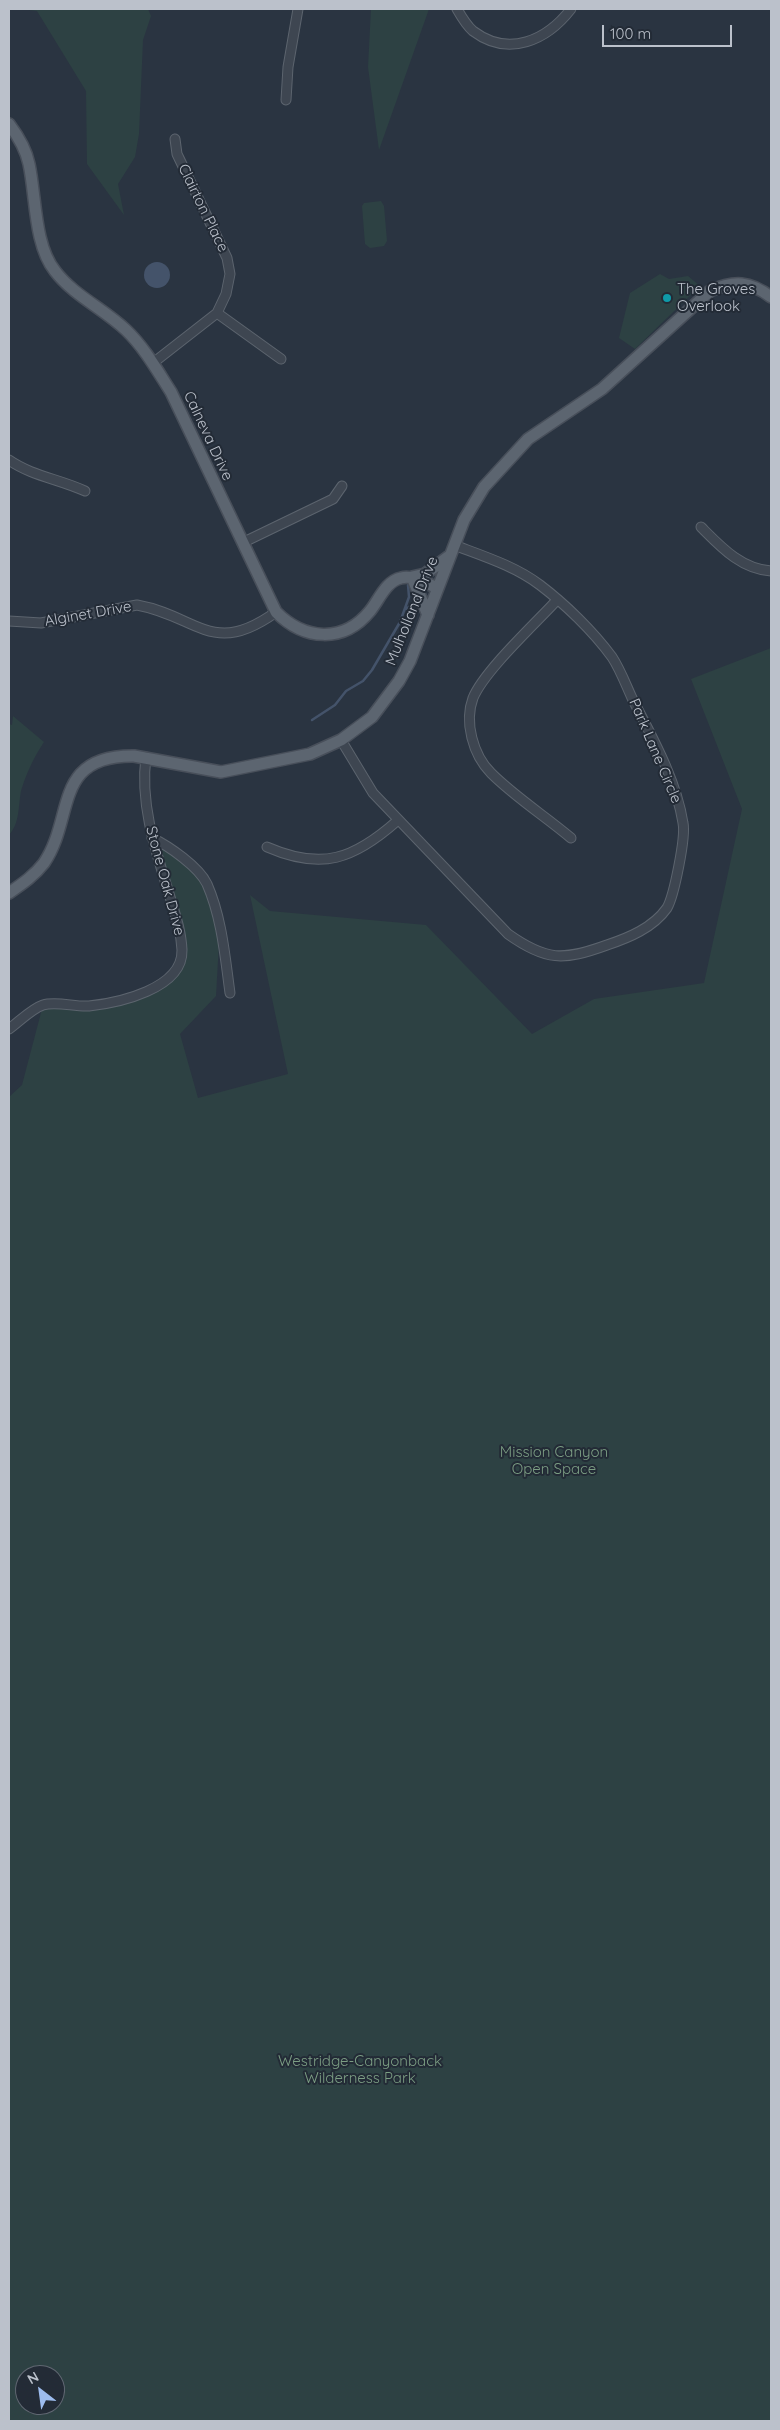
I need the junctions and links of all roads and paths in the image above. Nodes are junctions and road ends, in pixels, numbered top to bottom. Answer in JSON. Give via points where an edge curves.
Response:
{"nodes":[{"id":1,"x":298,"y":9,"type":"edge"},
{"id":2,"x":456,"y":9,"type":"edge"},
{"id":3,"x":571,"y":9,"type":"edge"},
{"id":4,"x":286,"y":100,"type":"dead end"},
{"id":5,"x":9,"y":124,"type":"edge"},
{"id":6,"x":175,"y":139,"type":"dead end"},
{"id":7,"x":771,"y":297,"type":"edge"},
{"id":8,"x":217,"y":313,"type":"junction"},
{"id":9,"x":281,"y":359,"type":"dead end"},
{"id":10,"x":153,"y":363,"type":"junction"},
{"id":11,"x":9,"y":460,"type":"edge"},
{"id":12,"x":342,"y":486,"type":"dead end"},
{"id":13,"x":85,"y":491,"type":"dead end"},
{"id":14,"x":700,"y":527,"type":"dead end"},
{"id":15,"x":242,"y":544,"type":"junction"},
{"id":16,"x":452,"y":550,"type":"junction"},
{"id":17,"x":771,"y":571,"type":"edge"},
{"id":18,"x":412,"y":577,"type":"junction"},
{"id":19,"x":437,"y":588,"type":"junction"},
{"id":20,"x":557,"y":600,"type":"junction"},
{"id":21,"x":276,"y":612,"type":"junction"},
{"id":22,"x":428,"y":615,"type":"junction"},
{"id":23,"x":9,"y":621,"type":"edge"},
{"id":24,"x":341,"y":740,"type":"junction"},
{"id":25,"x":146,"y":757,"type":"junction"},
{"id":26,"x":397,"y":821,"type":"junction"},
{"id":27,"x":152,"y":838,"type":"junction"},
{"id":28,"x":571,"y":838,"type":"dead end"},
{"id":29,"x":267,"y":847,"type":"dead end"},
{"id":30,"x":9,"y":893,"type":"edge"},
{"id":31,"x":230,"y":993,"type":"dead end"},
{"id":32,"x":9,"y":1029,"type":"edge"}],
"edges":[{"from":1,"to":4,"type":"street"},
{"from":2,"to":3,"type":"street","via":[[473,31],[504,44],[530,42],[545,35]]},
{"from":5,"to":10,"type":"main road","name":"Calneva Drive","via":[[22,142],[29,163],[42,243],[55,271],[126,330]]},
{"from":6,"to":8,"type":"street","name":"Clairton Place","via":[[181,163],[228,258],[230,274],[226,294]]},
{"from":7,"to":16,"type":"main road","name":"Mulholland Drive","via":[[748,283],[724,285],[710,292],[602,389],[528,439],[484,487],[464,520]]},
{"from":8,"to":9,"type":"street"},
{"from":8,"to":10,"type":"street","name":"Clairton Place"},
{"from":10,"to":15,"type":"main road","name":"Calneva Drive"},
{"from":11,"to":13,"type":"street","via":[[35,475],[67,482]]},
{"from":12,"to":15,"type":"street","via":[[333,498]]},
{"from":14,"to":17,"type":"street","via":[[730,555],[757,570]]},
{"from":15,"to":21,"type":"main road","name":"Calneva Drive"},
{"from":16,"to":18,"type":"main road","name":"Calneva Drive","via":[[425,574]]},
{"from":16,"to":19,"type":"main road","name":"Mulholland Drive"},
{"from":16,"to":20,"type":"street","name":"Park Lane Circle","via":[[512,568],[539,584]]},
{"from":18,"to":19,"type":"main road"},
{"from":18,"to":21,"type":"main road","name":"Calneva Drive","via":[[399,578],[391,583],[357,624],[340,632],[323,635],[303,632]]},
{"from":18,"to":22,"type":"main road"},
{"from":19,"to":22,"type":"main road","name":"Mulholland Drive"},
{"from":20,"to":26,"type":"street","name":"Park Lane Circle","via":[[612,658],[676,793],[684,826],[674,890],[667,908],[652,923],[631,936],[584,953],[546,956],[508,934]]},
{"from":20,"to":28,"type":"street","via":[[483,680],[473,699],[470,718],[478,754],[490,772]]},
{"from":21,"to":23,"type":"street","name":"Alginet Drive","via":[[248,629],[230,634],[208,632],[137,605],[41,623]]},
{"from":22,"to":24,"type":"main road","name":"Mulholland Drive","via":[[410,661],[387,700],[372,717]]},
{"from":24,"to":25,"type":"main road","name":"Mulholland Drive","via":[[310,754],[221,772]]},
{"from":24,"to":26,"type":"street","name":"Park Lane Circle","via":[[372,793]]},
{"from":25,"to":27,"type":"street","name":"Stone Oak Drive","via":[[144,772]]},
{"from":25,"to":30,"type":"main road","name":"Mulholland Drive","via":[[120,756],[88,768],[68,794],[54,843],[44,862],[30,879]]},
{"from":26,"to":29,"type":"street","via":[[376,840],[353,854],[323,859],[288,856]]},
{"from":27,"to":31,"type":"street","via":[[177,852],[206,882],[220,925]]},
{"from":27,"to":32,"type":"street","name":"Stone Oak Drive","via":[[181,934],[182,954],[176,970],[164,983],[145,992],[89,1006],[43,1005]]}]}
